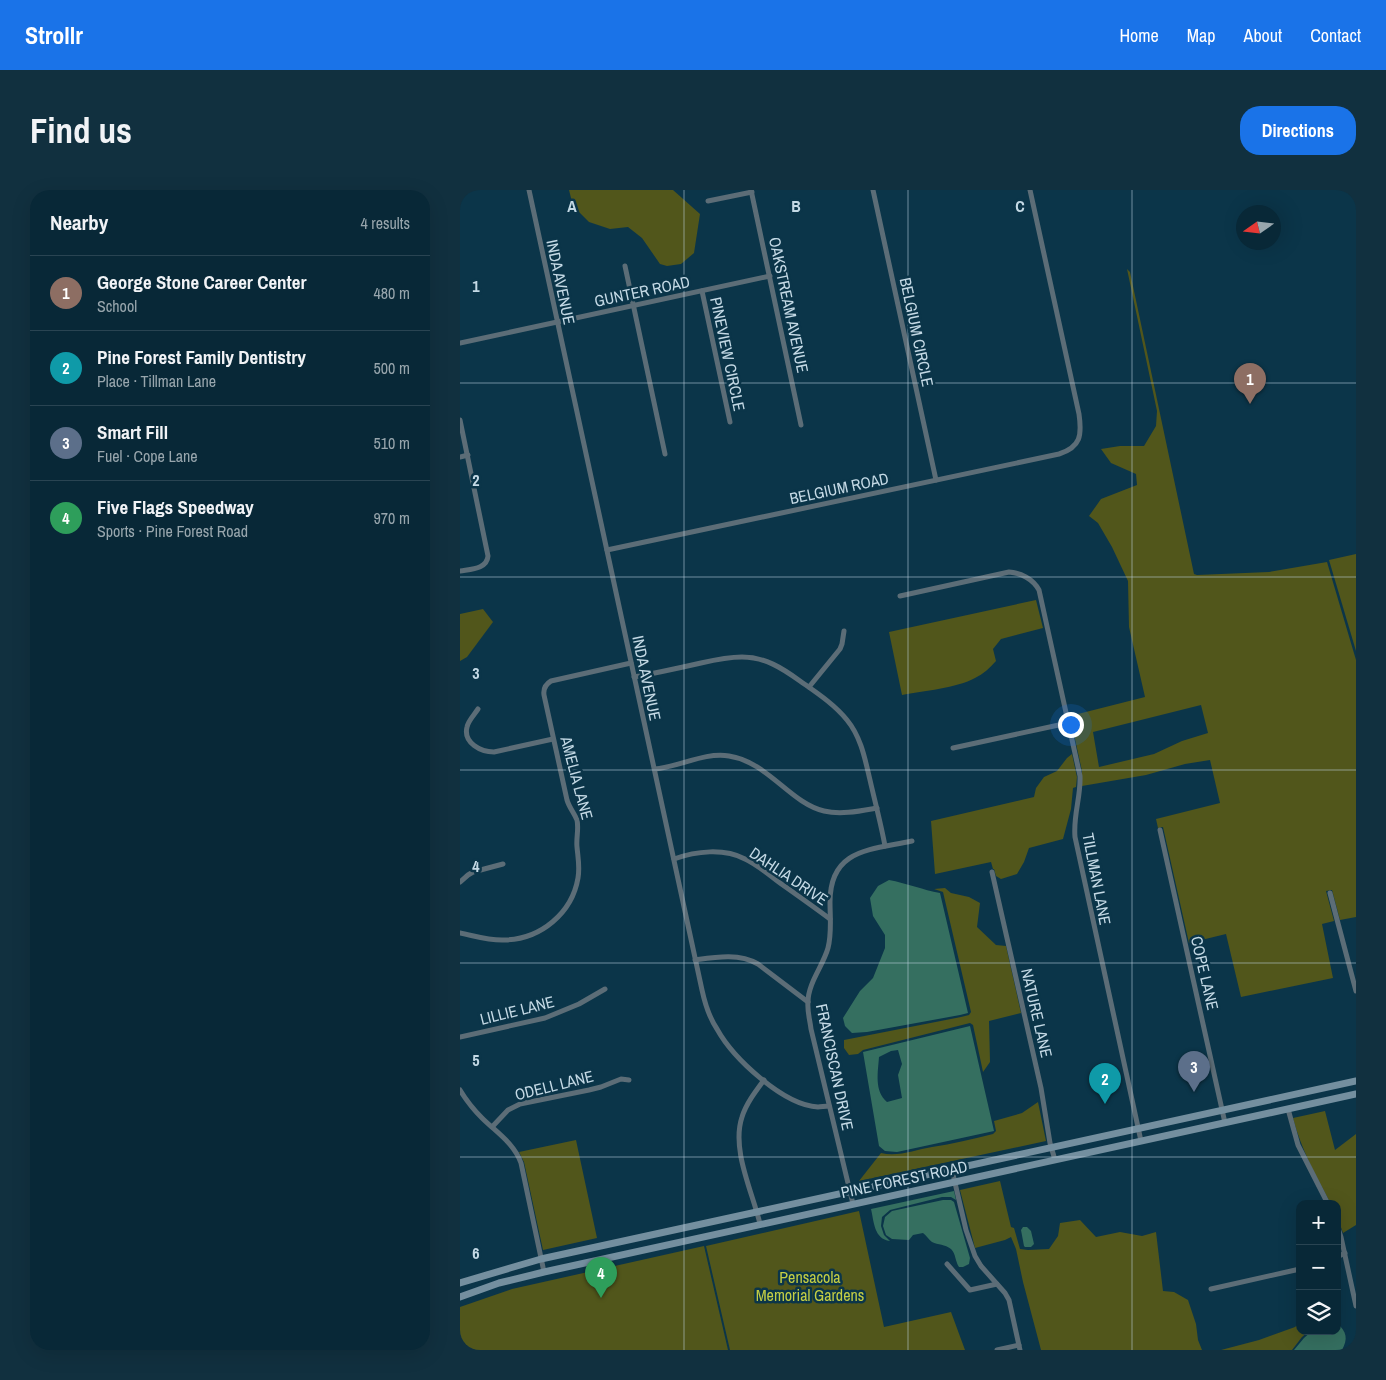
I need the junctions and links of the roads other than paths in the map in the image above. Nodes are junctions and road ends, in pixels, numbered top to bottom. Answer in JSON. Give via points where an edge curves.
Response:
{"nodes":[{"id":1,"x":529,"y":190,"type":"edge"},
{"id":2,"x":873,"y":190,"type":"edge"},
{"id":3,"x":1030,"y":190,"type":"edge"},
{"id":4,"x":751,"y":191,"type":"edge"},
{"id":5,"x":708,"y":200,"type":"dead end"},
{"id":6,"x":625,"y":266,"type":"dead end"},
{"id":7,"x":770,"y":276,"type":"junction"},
{"id":8,"x":702,"y":291,"type":"junction"},
{"id":9,"x":633,"y":306,"type":"junction"},
{"id":10,"x":557,"y":322,"type":"junction"},
{"id":11,"x":460,"y":343,"type":"edge"},
{"id":12,"x":460,"y":420,"type":"edge"},
{"id":13,"x":730,"y":422,"type":"dead end"},
{"id":14,"x":801,"y":425,"type":"dead end"},
{"id":15,"x":665,"y":454,"type":"dead end"},
{"id":16,"x":468,"y":455,"type":"junction"},
{"id":17,"x":460,"y":457,"type":"edge"},
{"id":18,"x":936,"y":480,"type":"junction"},
{"id":19,"x":607,"y":550,"type":"junction"},
{"id":20,"x":460,"y":572,"type":"edge"},
{"id":21,"x":900,"y":596,"type":"dead end"},
{"id":22,"x":844,"y":631,"type":"dead end"},
{"id":23,"x":631,"y":663,"type":"junction"},
{"id":24,"x":634,"y":677,"type":"junction"},
{"id":25,"x":809,"y":687,"type":"junction"},
{"id":26,"x":478,"y":709,"type":"dead end"},
{"id":27,"x":1068,"y":723,"type":"junction"},
{"id":28,"x":553,"y":739,"type":"junction"},
{"id":29,"x":953,"y":748,"type":"dead end"},
{"id":30,"x":654,"y":768,"type":"junction"},
{"id":31,"x":877,"y":808,"type":"junction"},
{"id":32,"x":1160,"y":830,"type":"dead end"},
{"id":33,"x":912,"y":840,"type":"dead end"},
{"id":34,"x":885,"y":846,"type":"junction"},
{"id":35,"x":674,"y":859,"type":"junction"},
{"id":36,"x":503,"y":864,"type":"dead end"},
{"id":37,"x":992,"y":872,"type":"dead end"},
{"id":38,"x":460,"y":882,"type":"edge"},
{"id":39,"x":1330,"y":893,"type":"dead end"},
{"id":40,"x":830,"y":919,"type":"junction"},
{"id":41,"x":460,"y":933,"type":"edge"},
{"id":42,"x":695,"y":960,"type":"junction"},
{"id":43,"x":605,"y":989,"type":"dead end"},
{"id":44,"x":1356,"y":991,"type":"edge"},
{"id":45,"x":808,"y":1002,"type":"junction"},
{"id":46,"x":460,"y":1037,"type":"edge"},
{"id":47,"x":629,"y":1080,"type":"dead end"},
{"id":48,"x":764,"y":1080,"type":"junction"},
{"id":49,"x":1356,"y":1081,"type":"edge"},
{"id":50,"x":460,"y":1090,"type":"edge"},
{"id":51,"x":1356,"y":1094,"type":"edge"},
{"id":52,"x":829,"y":1106,"type":"junction"},
{"id":53,"x":1288,"y":1109,"type":"junction"},
{"id":54,"x":1222,"y":1110,"type":"junction"},
{"id":55,"x":1225,"y":1123,"type":"junction"},
{"id":56,"x":492,"y":1128,"type":"junction"},
{"id":57,"x":1138,"y":1129,"type":"junction"},
{"id":58,"x":1140,"y":1141,"type":"junction"},
{"id":59,"x":1052,"y":1148,"type":"junction"},
{"id":60,"x":1055,"y":1160,"type":"junction"},
{"id":61,"x":952,"y":1170,"type":"junction"},
{"id":62,"x":955,"y":1182,"type":"junction"},
{"id":63,"x":850,"y":1192,"type":"junction"},
{"id":64,"x":1326,"y":1200,"type":"edge"},
{"id":65,"x":853,"y":1204,"type":"junction"},
{"id":66,"x":758,"y":1212,"type":"junction"},
{"id":67,"x":729,"y":1218,"type":"junction"},
{"id":68,"x":760,"y":1224,"type":"junction"},
{"id":69,"x":732,"y":1231,"type":"junction"},
{"id":70,"x":1341,"y":1238,"type":"edge"},
{"id":71,"x":623,"y":1242,"type":"junction"},
{"id":72,"x":1345,"y":1253,"type":"junction"},
{"id":73,"x":626,"y":1254,"type":"junction"},
{"id":74,"x":1341,"y":1255,"type":"edge"},
{"id":75,"x":541,"y":1260,"type":"junction"},
{"id":76,"x":947,"y":1264,"type":"dead end"},
{"id":77,"x":1296,"y":1270,"type":"edge"},
{"id":78,"x":544,"y":1272,"type":"junction"},
{"id":79,"x":482,"y":1276,"type":"junction"},
{"id":80,"x":460,"y":1283,"type":"edge"},
{"id":81,"x":997,"y":1284,"type":"junction"},
{"id":82,"x":486,"y":1288,"type":"junction"},
{"id":83,"x":1211,"y":1289,"type":"dead end"},
{"id":84,"x":460,"y":1297,"type":"edge"},
{"id":85,"x":1356,"y":1306,"type":"edge"},
{"id":86,"x":1019,"y":1347,"type":"edge"},
{"id":87,"x":996,"y":1350,"type":"edge"}],
"edges":[{"from":1,"to":10,"type":"street","name":"INDA AVENUE"},
{"from":2,"to":18,"type":"street","name":"BELGIUM CIRCLE"},
{"from":3,"to":18,"type":"street","name":"BELGIUM ROAD","via":[[1079,414],[1079,440],[1072,449],[1059,454]]},
{"from":4,"to":5,"type":"street"},
{"from":4,"to":7,"type":"street","name":"OAKSTREAM AVENUE"},
{"from":6,"to":9,"type":"street"},
{"from":7,"to":8,"type":"street","name":"GUNTER ROAD"},
{"from":7,"to":14,"type":"street","name":"OAKSTREAM AVENUE"},
{"from":8,"to":9,"type":"street","name":"GUNTER ROAD"},
{"from":8,"to":13,"type":"street","name":"PINEVIEW CIRCLE"},
{"from":9,"to":10,"type":"street","name":"GUNTER ROAD"},
{"from":9,"to":15,"type":"street"},
{"from":10,"to":11,"type":"street","name":"GUNTER ROAD"},
{"from":10,"to":19,"type":"street","name":"INDA AVENUE"},
{"from":12,"to":16,"type":"street"},
{"from":16,"to":17,"type":"street"},
{"from":16,"to":20,"type":"street","via":[[488,559],[480,567]]},
{"from":18,"to":19,"type":"street","name":"BELGIUM ROAD"},
{"from":19,"to":23,"type":"street","name":"INDA AVENUE"},
{"from":21,"to":27,"type":"street","name":"TILLMAN LANE","via":[[1009,572],[1018,573],[1036,584]]},
{"from":22,"to":25,"type":"street","via":[[840,649]]},
{"from":23,"to":24,"type":"street","name":"INDA AVENUE"},
{"from":23,"to":28,"type":"street","name":"AMELIA LANE","via":[[548,682],[544,694]]},
{"from":24,"to":25,"type":"street","via":[[721,659],[749,657],[778,666]]},
{"from":24,"to":30,"type":"street","name":"INDA AVENUE"},
{"from":25,"to":31,"type":"street","via":[[834,707],[854,731],[862,749]]},
{"from":26,"to":28,"type":"street","via":[[466,730],[470,742],[484,752]]},
{"from":27,"to":29,"type":"street"},
{"from":27,"to":57,"type":"street","name":"TILLMAN LANE","via":[[1080,781],[1074,814],[1075,837]]},
{"from":28,"to":41,"type":"street","name":"AMELIA LANE","via":[[567,800],[578,826],[579,869],[573,895],[557,918],[530,936],[497,940]]},
{"from":30,"to":31,"type":"street","via":[[729,756],[754,765],[816,808],[835,813]]},
{"from":30,"to":35,"type":"street","name":"INDA AVENUE"},
{"from":31,"to":34,"type":"street"},
{"from":32,"to":54,"type":"street","name":"COPE LANE"},
{"from":33,"to":34,"type":"street","name":"FRANCISCAN DRIVE"},
{"from":34,"to":40,"type":"street","name":"FRANCISCAN DRIVE","via":[[861,852],[842,865],[830,892]]},
{"from":35,"to":40,"type":"street","name":"DAHLIA DRIVE","via":[[709,852],[744,858]]},
{"from":35,"to":42,"type":"street","name":"INDA AVENUE"},
{"from":36,"to":38,"type":"street","via":[[468,874]]},
{"from":37,"to":59,"type":"street","name":"NATURE LANE"},
{"from":39,"to":44,"type":"street"},
{"from":40,"to":45,"type":"street","name":"FRANCISCAN DRIVE","via":[[828,949]]},
{"from":42,"to":45,"type":"street","via":[[748,959]]},
{"from":42,"to":48,"type":"street","name":"INDA AVENUE","via":[[710,1018],[736,1055]]},
{"from":43,"to":46,"type":"street","name":"LILLIE LANE","via":[[574,1007],[545,1018]]},
{"from":45,"to":52,"type":"street","name":"FRANCISCAN DRIVE"},
{"from":47,"to":56,"type":"street","name":"ODELL LANE","via":[[520,1104],[508,1110]]},
{"from":48,"to":52,"type":"street","name":"INDA AVENUE","via":[[796,1101]]},
{"from":48,"to":66,"type":"street","via":[[742,1115],[739,1134],[743,1164]]},
{"from":49,"to":54,"type":"main road","name":"PINE FOREST ROAD"},
{"from":50,"to":56,"type":"street"},
{"from":51,"to":53,"type":"main road","name":"PINE FOREST ROAD"},
{"from":52,"to":63,"type":"street","name":"FRANCISCAN DRIVE"},
{"from":53,"to":55,"type":"main road","name":"PINE FOREST ROAD"},
{"from":53,"to":64,"type":"street","via":[[1298,1145]]},
{"from":54,"to":55,"type":"street","name":"COPE LANE"},
{"from":54,"to":57,"type":"main road","name":"PINE FOREST ROAD"},
{"from":55,"to":58,"type":"main road","name":"PINE FOREST ROAD"},
{"from":56,"to":75,"type":"street","via":[[519,1158]]},
{"from":57,"to":58,"type":"street","name":"TILLMAN LANE"},
{"from":57,"to":59,"type":"main road","name":"PINE FOREST ROAD"},
{"from":58,"to":60,"type":"main road","name":"PINE FOREST ROAD"},
{"from":59,"to":60,"type":"street","name":"NATURE LANE"},
{"from":59,"to":61,"type":"main road","name":"PINE FOREST ROAD"},
{"from":60,"to":62,"type":"main road","name":"PINE FOREST ROAD"},
{"from":61,"to":62,"type":"street"},
{"from":61,"to":63,"type":"main road","name":"PINE FOREST ROAD"},
{"from":62,"to":65,"type":"main road","name":"PINE FOREST ROAD"},
{"from":62,"to":81,"type":"street","via":[[975,1256]]},
{"from":63,"to":65,"type":"street","name":"FRANCISCAN DRIVE"},
{"from":63,"to":66,"type":"main road","name":"PINE FOREST ROAD"},
{"from":65,"to":68,"type":"main road","name":"PINE FOREST ROAD"},
{"from":66,"to":67,"type":"main road","name":"PINE FOREST ROAD"},
{"from":66,"to":68,"type":"street"},
{"from":67,"to":69,"type":"main road"},
{"from":67,"to":71,"type":"main road","name":"PINE FOREST ROAD"},
{"from":68,"to":69,"type":"main road","name":"PINE FOREST ROAD"},
{"from":69,"to":73,"type":"main road","name":"PINE FOREST ROAD"},
{"from":70,"to":72,"type":"street"},
{"from":71,"to":73,"type":"main road"},
{"from":71,"to":75,"type":"main road","name":"PINE FOREST ROAD"},
{"from":72,"to":74,"type":"street"},
{"from":72,"to":85,"type":"street"},
{"from":73,"to":78,"type":"main road","name":"PINE FOREST ROAD"},
{"from":75,"to":78,"type":"street"},
{"from":75,"to":79,"type":"main road","name":"PINE FOREST ROAD"},
{"from":76,"to":81,"type":"street","via":[[970,1290]]},
{"from":77,"to":83,"type":"street"},
{"from":78,"to":82,"type":"main road","name":"PINE FOREST ROAD"},
{"from":79,"to":80,"type":"main road","name":"PINE FOREST ROAD"},
{"from":79,"to":82,"type":"street"},
{"from":81,"to":86,"type":"street","via":[[1009,1300]]},
{"from":82,"to":84,"type":"main road","name":"PINE FOREST ROAD"},
{"from":86,"to":87,"type":"street"}]}
